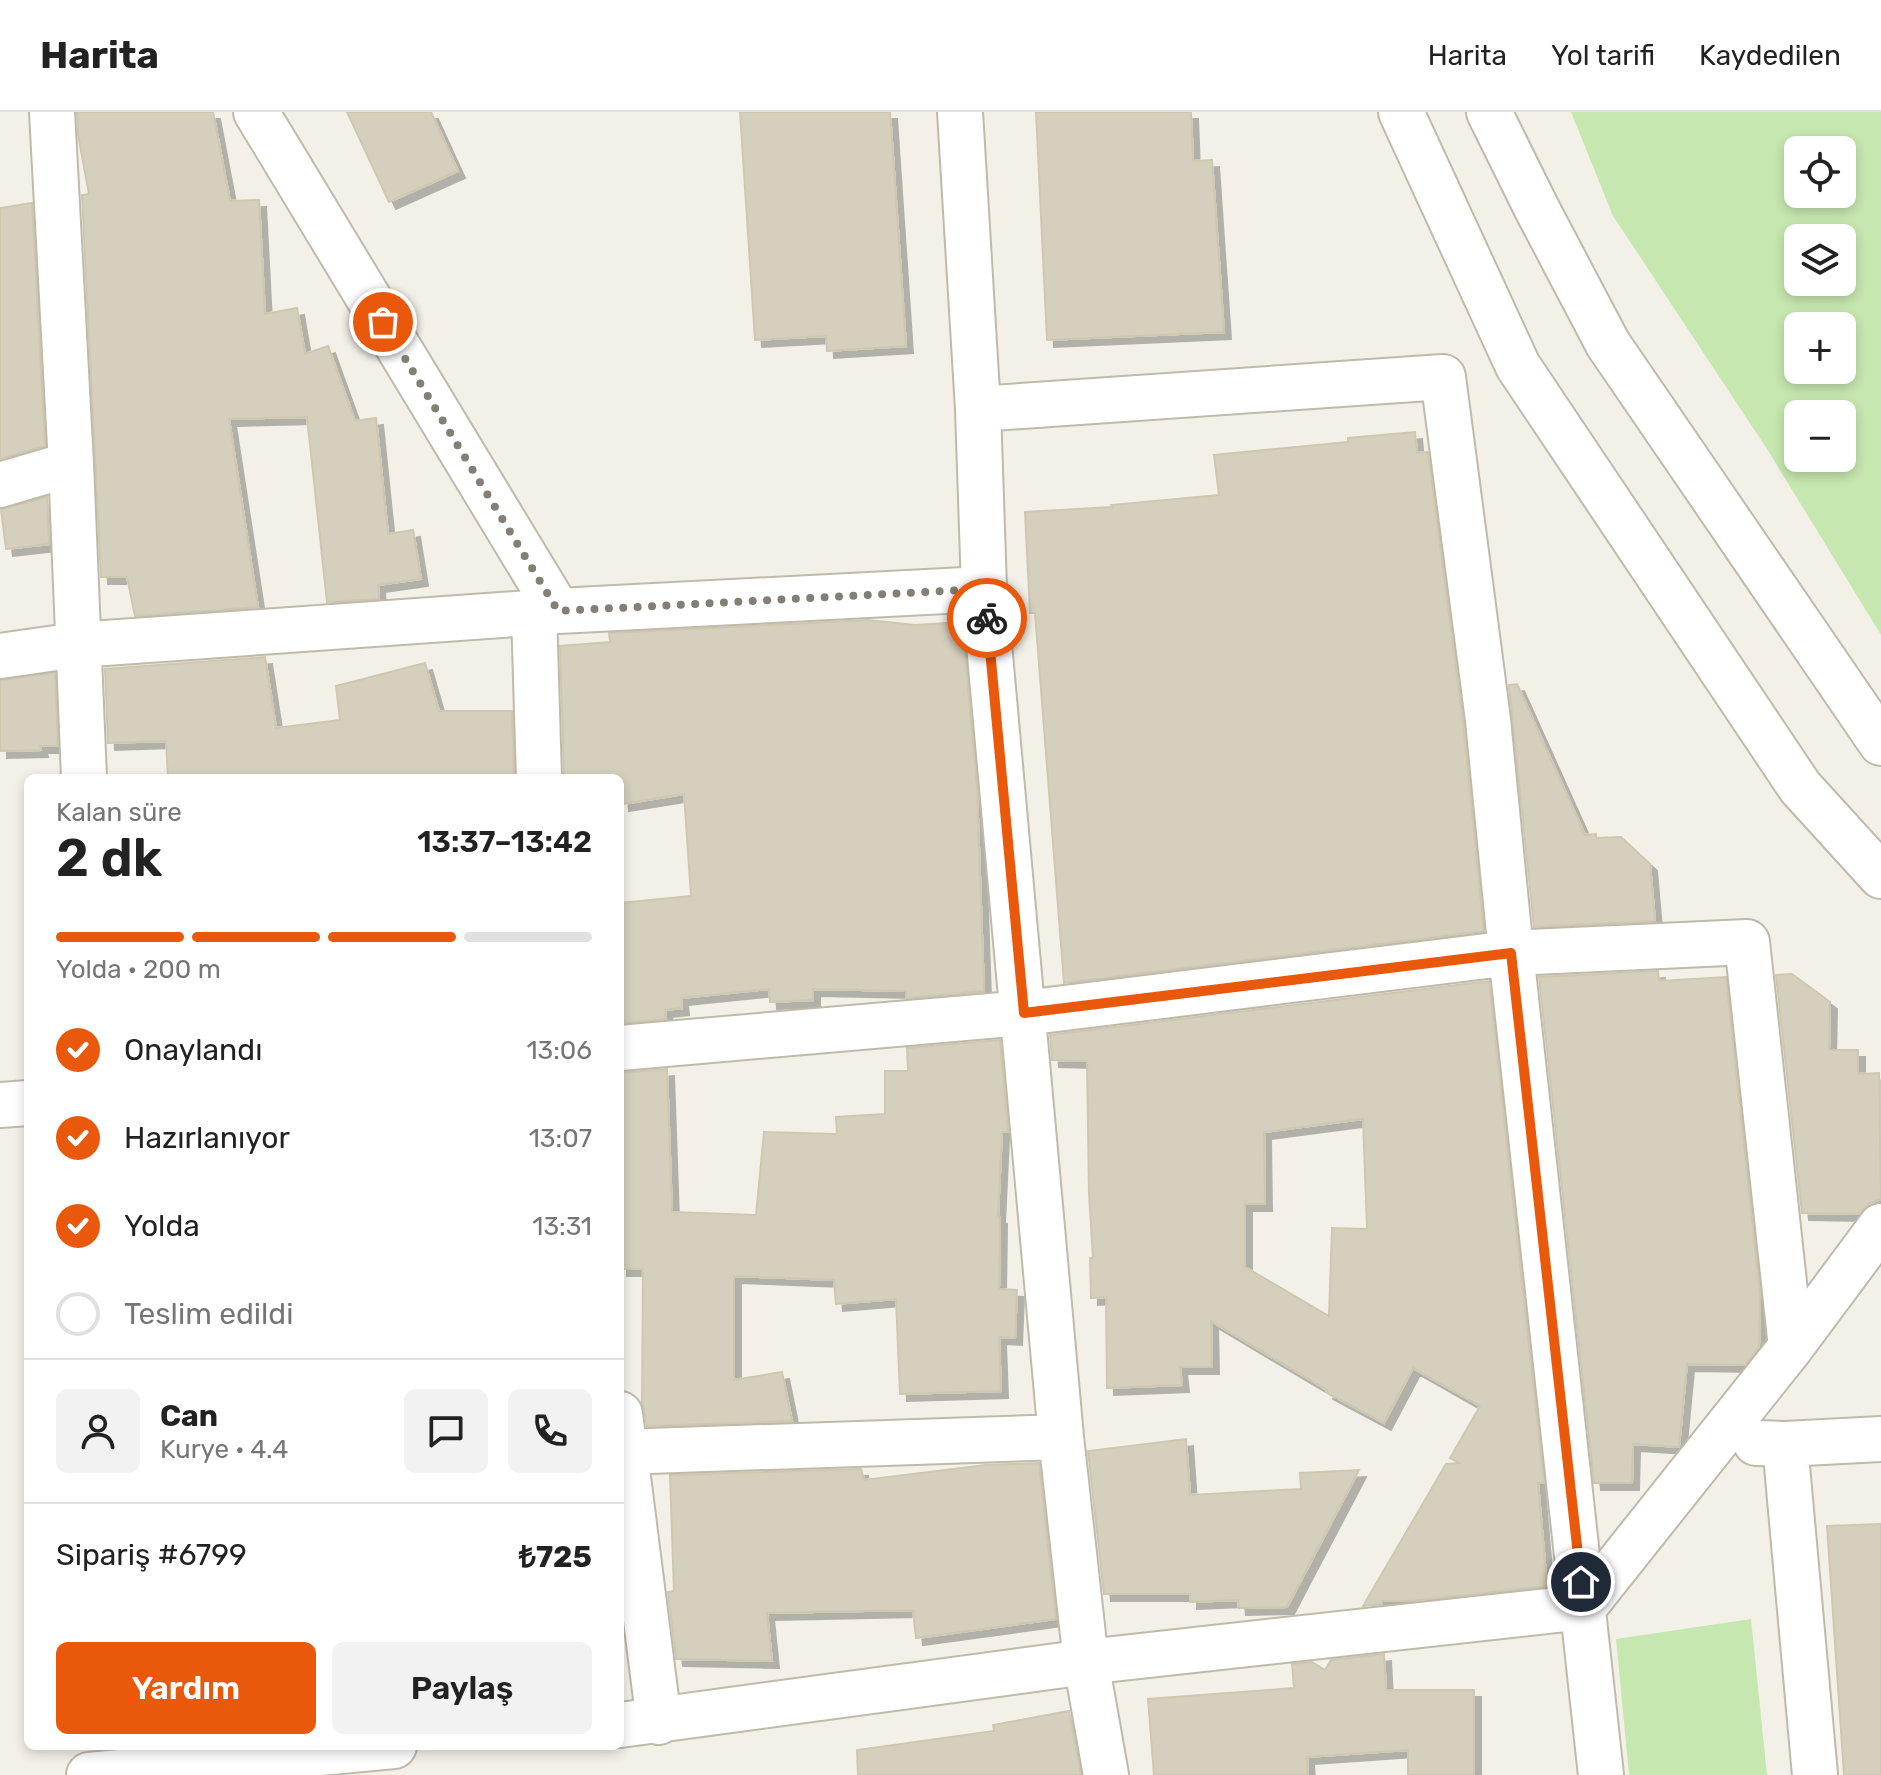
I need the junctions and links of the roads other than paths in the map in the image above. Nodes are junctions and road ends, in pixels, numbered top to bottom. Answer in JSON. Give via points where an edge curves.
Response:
{"nodes":[{"id":1,"x":52,"y":112,"type":"edge"},
{"id":2,"x":256,"y":112,"type":"edge"},
{"id":3,"x":960,"y":112,"type":"edge"},
{"id":4,"x":1401,"y":112,"type":"edge"},
{"id":5,"x":1489,"y":112,"type":"edge"},
{"id":6,"x":978,"y":409,"type":"junction"},
{"id":7,"x":71,"y":464,"type":"junction"},
{"id":8,"x":0,"y":485,"type":"edge"},
{"id":9,"x":984,"y":589,"type":"junction"},
{"id":10,"x":546,"y":611,"type":"junction"},
{"id":11,"x":77,"y":645,"type":"junction"},
{"id":12,"x":0,"y":656,"type":"edge"},
{"id":13,"x":1881,"y":743,"type":"edge"},
{"id":14,"x":84,"y":774,"type":"edge"},
{"id":15,"x":539,"y":774,"type":"edge"},
{"id":16,"x":1881,"y":876,"type":"edge"},
{"id":17,"x":1511,"y":953,"type":"junction"},
{"id":18,"x":1024,"y":1013,"type":"junction"},
{"id":19,"x":624,"y":1048,"type":"edge"},
{"id":20,"x":24,"y":1103,"type":"edge"},
{"id":21,"x":0,"y":1105,"type":"edge"},
{"id":22,"x":1881,"y":1226,"type":"edge"},
{"id":23,"x":1791,"y":1347,"type":"junction"},
{"id":24,"x":1061,"y":1437,"type":"junction"},
{"id":25,"x":1881,"y":1439,"type":"edge"},
{"id":26,"x":624,"y":1440,"type":"edge"},
{"id":27,"x":1714,"y":1441,"type":"junction"},
{"id":28,"x":1785,"y":1444,"type":"junction"},
{"id":29,"x":624,"y":1485,"type":"edge"},
{"id":30,"x":1584,"y":1607,"type":"junction"},
{"id":31,"x":1086,"y":1662,"type":"junction"},
{"id":32,"x":640,"y":1724,"type":"edge"},
{"id":33,"x":306,"y":1750,"type":"edge"},
{"id":34,"x":217,"y":1754,"type":"edge"},
{"id":35,"x":89,"y":1775,"type":"edge"},
{"id":36,"x":1106,"y":1775,"type":"edge"},
{"id":37,"x":1601,"y":1775,"type":"edge"},
{"id":38,"x":1815,"y":1775,"type":"edge"}],
"edges":[{"from":1,"to":7,"type":"street"},
{"from":2,"to":10,"type":"street"},
{"from":3,"to":6,"type":"street"},
{"from":4,"to":16,"type":"street","via":[[1518,366],[1800,787]]},
{"from":5,"to":13,"type":"street","via":[[1608,344]]},
{"from":6,"to":9,"type":"street"},
{"from":6,"to":17,"type":"street","via":[[1443,377],[1488,720]]},
{"from":7,"to":8,"type":"street"},
{"from":7,"to":11,"type":"street"},
{"from":9,"to":10,"type":"street"},
{"from":9,"to":18,"type":"street"},
{"from":10,"to":11,"type":"street"},
{"from":10,"to":15,"type":"street"},
{"from":11,"to":12,"type":"street"},
{"from":11,"to":14,"type":"street"},
{"from":17,"to":18,"type":"street"},
{"from":17,"to":23,"type":"street","via":[[1747,942]]},
{"from":17,"to":30,"type":"street"},
{"from":18,"to":19,"type":"street"},
{"from":18,"to":24,"type":"street"},
{"from":20,"to":21,"type":"street"},
{"from":22,"to":23,"type":"street"},
{"from":23,"to":27,"type":"street"},
{"from":24,"to":26,"type":"street"},
{"from":24,"to":31,"type":"street"},
{"from":25,"to":28,"type":"street"},
{"from":27,"to":28,"type":"street"},
{"from":27,"to":30,"type":"street"},
{"from":28,"to":38,"type":"street"},
{"from":29,"to":32,"type":"street"},
{"from":30,"to":31,"type":"street"},
{"from":30,"to":37,"type":"street"},
{"from":31,"to":32,"type":"street"},
{"from":31,"to":36,"type":"street"},
{"from":33,"to":34,"type":"street"},
{"from":34,"to":35,"type":"street"}]}
